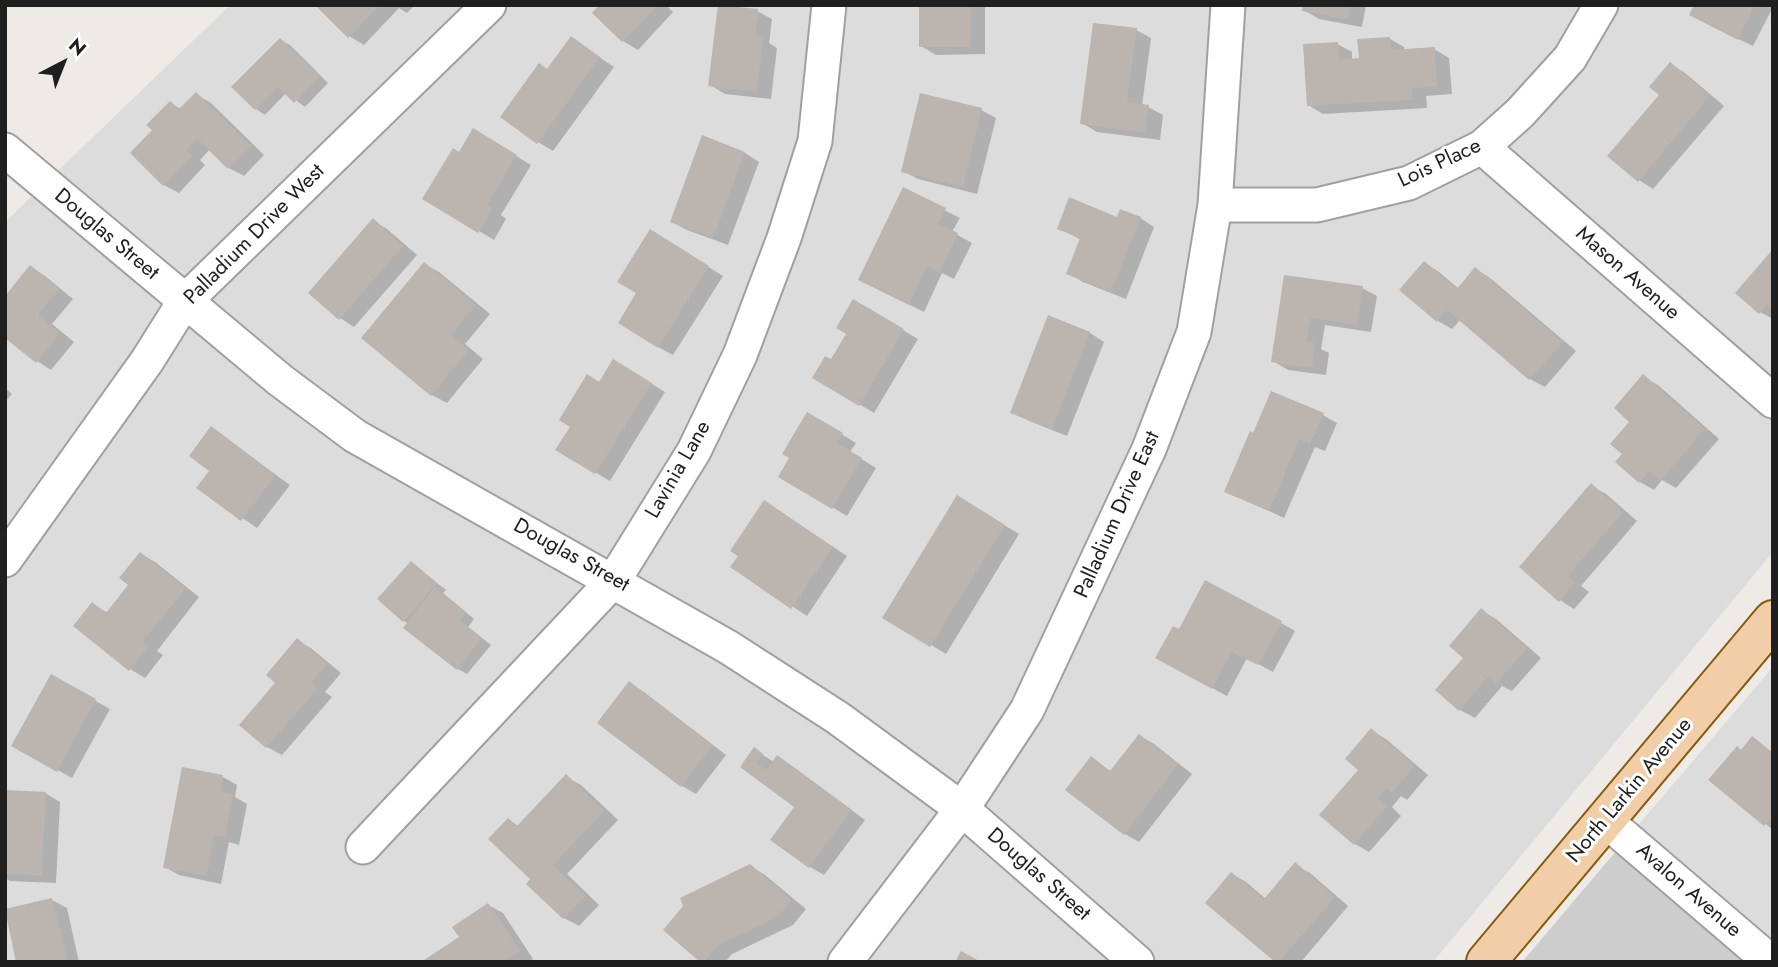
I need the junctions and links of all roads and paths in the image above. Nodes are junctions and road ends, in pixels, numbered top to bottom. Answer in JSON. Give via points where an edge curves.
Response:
{"nodes":[{"id":1,"x":489,"y":5,"type":"edge"},
{"id":2,"x":829,"y":5,"type":"edge"},
{"id":3,"x":1228,"y":5,"type":"edge"},
{"id":4,"x":1601,"y":5,"type":"edge"},
{"id":5,"x":1482,"y":147,"type":"junction"},
{"id":6,"x":5,"y":150,"type":"edge"},
{"id":7,"x":1215,"y":205,"type":"junction"},
{"id":8,"x":184,"y":302,"type":"junction"},
{"id":9,"x":1773,"y":401,"type":"edge"},
{"id":10,"x":5,"y":560,"type":"edge"},
{"id":11,"x":614,"y":580,"type":"junction"},
{"id":12,"x":1773,"y":620,"type":"edge"},
{"id":13,"x":962,"y":809,"type":"junction"},
{"id":14,"x":1605,"y":820,"type":"junction"},
{"id":15,"x":363,"y":847,"type":"dead end"},
{"id":16,"x":845,"y":962,"type":"edge"},
{"id":17,"x":1137,"y":962,"type":"edge"},
{"id":18,"x":1486,"y":962,"type":"edge"},
{"id":19,"x":1771,"y":962,"type":"edge"}],
"edges":[{"from":1,"to":8,"type":"street","name":"Palladium Drive West"},
{"from":2,"to":11,"type":"street","name":"Lavinia Lane","via":[[815,141],[785,238],[740,355],[694,451]]},
{"from":3,"to":7,"type":"street","name":"Palladium Drive East"},
{"from":4,"to":5,"type":"street","name":"Lois Place","via":[[1570,58]]},
{"from":5,"to":7,"type":"street","name":"Lois Place","via":[[1409,183],[1317,205]]},
{"from":5,"to":9,"type":"street","name":"Mason Avenue"},
{"from":6,"to":8,"type":"street","name":"Douglas Street"},
{"from":7,"to":13,"type":"street","name":"Palladium Drive East","via":[[1194,332],[1149,449],[1027,710]]},
{"from":8,"to":10,"type":"street","name":"Palladium Drive West"},
{"from":8,"to":11,"type":"street","name":"Douglas Street","via":[[355,436]]},
{"from":11,"to":13,"type":"street","name":"Douglas Street","via":[[838,718]]},
{"from":11,"to":15,"type":"street","name":"Lavinia Lane"},
{"from":12,"to":14,"type":"main road","name":"North Larkin Avenue"},
{"from":13,"to":16,"type":"street","name":"Palladium Drive East"},
{"from":13,"to":17,"type":"street","name":"Douglas Street"},
{"from":14,"to":18,"type":"main road","name":"North Larkin Avenue"},
{"from":14,"to":19,"type":"street","name":"Avalon Avenue"}]}
